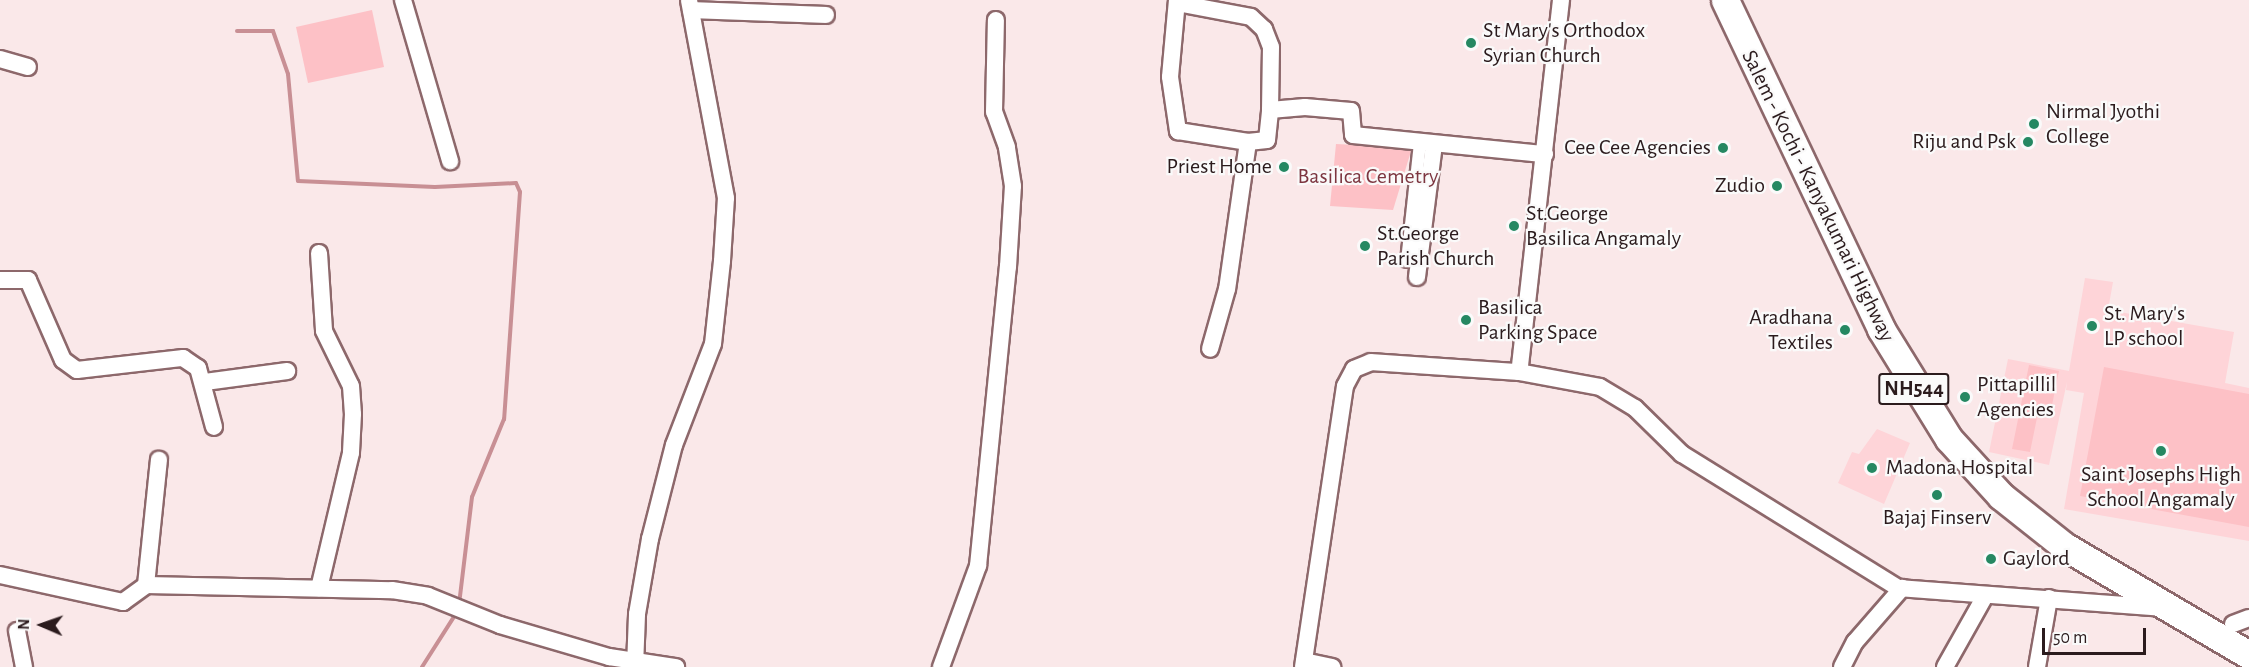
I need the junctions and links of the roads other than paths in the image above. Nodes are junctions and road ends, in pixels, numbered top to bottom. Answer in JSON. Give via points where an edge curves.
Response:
{"nodes":[{"id":1,"x":403,"y":0,"type":"edge"},
{"id":2,"x":1561,"y":0,"type":"edge"},
{"id":3,"x":1725,"y":0,"type":"edge"},
{"id":4,"x":1743,"y":0,"type":"edge"},
{"id":5,"x":1177,"y":1,"type":"edge"},
{"id":6,"x":690,"y":5,"type":"edge"},
{"id":7,"x":826,"y":15,"type":"dead end"},
{"id":8,"x":996,"y":20,"type":"dead end"},
{"id":9,"x":0,"y":59,"type":"edge"},
{"id":10,"x":28,"y":67,"type":"dead end"},
{"id":11,"x":1270,"y":110,"type":"junction"},
{"id":12,"x":1248,"y":142,"type":"junction"},
{"id":13,"x":1427,"y":143,"type":"junction"},
{"id":14,"x":1545,"y":154,"type":"junction"},
{"id":15,"x":450,"y":161,"type":"dead end"},
{"id":16,"x":319,"y":254,"type":"dead end"},
{"id":17,"x":1407,"y":261,"type":"dead end"},
{"id":18,"x":1417,"y":277,"type":"dead end"},
{"id":19,"x":0,"y":280,"type":"edge"},
{"id":20,"x":1210,"y":349,"type":"dead end"},
{"id":21,"x":287,"y":371,"type":"dead end"},
{"id":22,"x":1519,"y":372,"type":"junction"},
{"id":23,"x":205,"y":382,"type":"junction"},
{"id":24,"x":214,"y":427,"type":"dead end"},
{"id":25,"x":159,"y":460,"type":"dead end"},
{"id":26,"x":0,"y":575,"type":"edge"},
{"id":27,"x":146,"y":585,"type":"junction"},
{"id":28,"x":319,"y":588,"type":"junction"},
{"id":29,"x":1902,"y":588,"type":"junction"},
{"id":30,"x":1985,"y":596,"type":"junction"},
{"id":31,"x":2049,"y":598,"type":"junction"},
{"id":32,"x":2171,"y":610,"type":"junction"},
{"id":33,"x":2244,"y":625,"type":"edge"},
{"id":34,"x":16,"y":631,"type":"dead end"},
{"id":35,"x":2249,"y":656,"type":"edge"},
{"id":36,"x":635,"y":664,"type":"edge"},
{"id":37,"x":1304,"y":664,"type":"edge"},
{"id":38,"x":24,"y":667,"type":"edge"},
{"id":39,"x":676,"y":667,"type":"edge"},
{"id":40,"x":941,"y":667,"type":"edge"},
{"id":41,"x":1332,"y":667,"type":"edge"},
{"id":42,"x":1842,"y":667,"type":"edge"},
{"id":43,"x":1945,"y":667,"type":"edge"},
{"id":44,"x":2037,"y":667,"type":"edge"}],
"edges":[{"from":1,"to":15,"type":"street"},
{"from":2,"to":14,"type":"street"},
{"from":3,"to":32,"type":"highway","name":"Salem - Kochi - Kanyakumari Highway","number":"NH544","via":[[1881,328],[1924,406],[1976,471],[2032,523]]},
{"from":4,"to":33,"type":"highway","name":"Salem - Kochi - Kanyakumari Highway","number":"NH544","via":[[1914,355],[1980,451],[2061,522]]},
{"from":5,"to":11,"type":"street","via":[[1251,16],[1264,29],[1271,48]]},
{"from":5,"to":12,"type":"street","via":[[1170,77],[1178,132]]},
{"from":6,"to":7,"type":"street"},
{"from":6,"to":36,"type":"street","via":[[726,198],[722,261],[713,344],[674,444],[650,539],[637,614]]},
{"from":8,"to":40,"type":"street","via":[[994,112],[1007,147],[1013,186],[1008,267],[978,566]]},
{"from":9,"to":10,"type":"street"},
{"from":11,"to":12,"type":"street","via":[[1267,140]]},
{"from":11,"to":13,"type":"street","via":[[1351,111],[1353,135]]},
{"from":12,"to":20,"type":"street","via":[[1227,289]]},
{"from":13,"to":14,"type":"street"},
{"from":13,"to":17,"type":"street"},
{"from":13,"to":18,"type":"street"},
{"from":14,"to":22,"type":"street"},
{"from":16,"to":28,"type":"street","via":[[324,331],[351,386],[353,414],[351,453]]},
{"from":19,"to":23,"type":"street","via":[[28,280],[63,360],[77,370],[183,358],[198,368]]},
{"from":21,"to":23,"type":"street"},
{"from":22,"to":29,"type":"street","via":[[1600,387],[1635,408],[1682,454]]},
{"from":22,"to":37,"type":"street","via":[[1371,362],[1354,369],[1346,386]]},
{"from":23,"to":24,"type":"street"},
{"from":25,"to":27,"type":"street"},
{"from":26,"to":27,"type":"street","via":[[123,602]]},
{"from":27,"to":28,"type":"street"},
{"from":28,"to":36,"type":"street","via":[[428,596],[501,625]]},
{"from":29,"to":30,"type":"street"},
{"from":29,"to":42,"type":"street","via":[[1855,642]]},
{"from":30,"to":31,"type":"street"},
{"from":30,"to":43,"type":"street"},
{"from":31,"to":32,"type":"street"},
{"from":31,"to":44,"type":"street"},
{"from":32,"to":35,"type":"highway","name":"Salem - Kochi - Kanyakumari Highway","number":"NH544"},
{"from":34,"to":38,"type":"street"},
{"from":36,"to":39,"type":"street"},
{"from":37,"to":41,"type":"street"}]}
